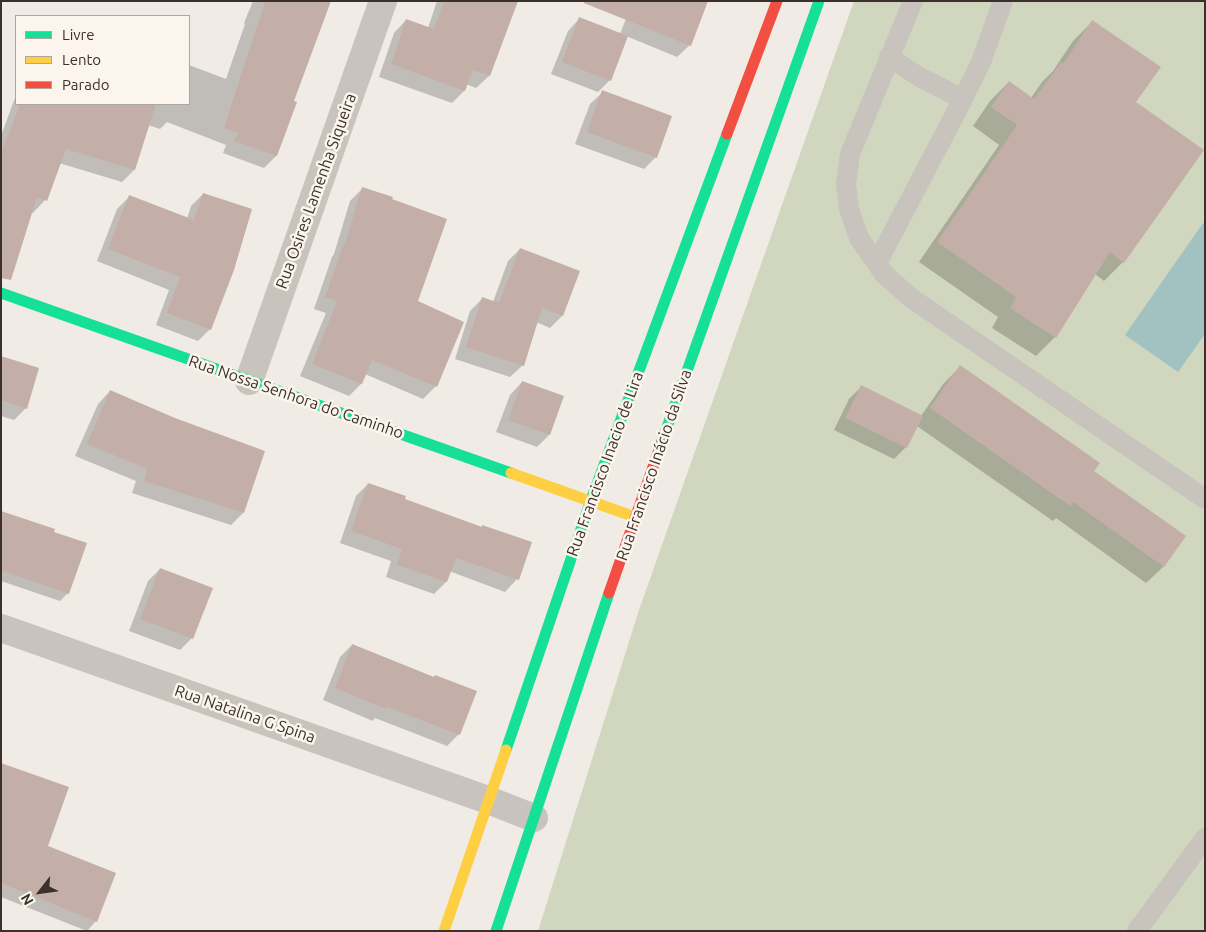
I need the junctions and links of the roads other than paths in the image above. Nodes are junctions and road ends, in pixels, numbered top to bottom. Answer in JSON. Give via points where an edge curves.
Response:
{"nodes":[{"id":1,"x":384,"y":1,"type":"edge"},
{"id":2,"x":777,"y":1,"type":"edge"},
{"id":3,"x":819,"y":1,"type":"edge"},
{"id":4,"x":913,"y":1,"type":"edge"},
{"id":5,"x":1003,"y":1,"type":"edge"},
{"id":6,"x":889,"y":58,"type":"junction"},
{"id":7,"x":963,"y":99,"type":"junction"},
{"id":8,"x":877,"y":263,"type":"junction"},
{"id":9,"x":1,"y":292,"type":"edge"},
{"id":10,"x":249,"y":380,"type":"junction"},
{"id":11,"x":1205,"y":499,"type":"edge"},
{"id":12,"x":591,"y":500,"type":"junction"},
{"id":13,"x":635,"y":517,"type":"junction"},
{"id":14,"x":1,"y":628,"type":"edge"},
{"id":15,"x":488,"y":800,"type":"junction"},
{"id":16,"x":534,"y":818,"type":"junction"},
{"id":17,"x":1205,"y":838,"type":"edge"},
{"id":18,"x":444,"y":931,"type":"edge"},
{"id":19,"x":496,"y":931,"type":"edge"},
{"id":20,"x":1137,"y":931,"type":"edge"}],
"edges":[{"from":1,"to":10,"type":"street","name":"Rua Osires Lamenha Siqueira"},
{"from":2,"to":12,"type":"street","name":"Rua Francisco Inacio de Lira"},
{"from":3,"to":13,"type":"street","name":"Rua Francisco Inácio da Silva"},
{"from":4,"to":6,"type":"lane"},
{"from":5,"to":7,"type":"lane","via":[[981,62]]},
{"from":6,"to":7,"type":"lane"},
{"from":6,"to":8,"type":"lane","via":[[850,154],[846,184],[849,209],[859,238]]},
{"from":7,"to":8,"type":"lane"},
{"from":8,"to":11,"type":"lane","via":[[884,274],[911,298]]},
{"from":9,"to":10,"type":"street","name":"Rua Nossa Senhora do Caminho"},
{"from":10,"to":12,"type":"street","name":"Rua Nossa Senhora do Caminho"},
{"from":12,"to":13,"type":"street","name":"Rua Nossa Senhora do Caminho"},
{"from":12,"to":15,"type":"street","name":"Rua Francisco Inacio de Lira"},
{"from":13,"to":16,"type":"street","name":"Rua Francisco Inácio da Silva"},
{"from":14,"to":15,"type":"street","name":"Rua Natalina G Spina"},
{"from":15,"to":16,"type":"street","name":"Rua Natalina G Spina"},
{"from":15,"to":18,"type":"street","name":"Rua Francisco Inacio de Lira"},
{"from":16,"to":19,"type":"street","name":"Rua Francisco Inácio da Silva"},
{"from":17,"to":20,"type":"lane"}]}
